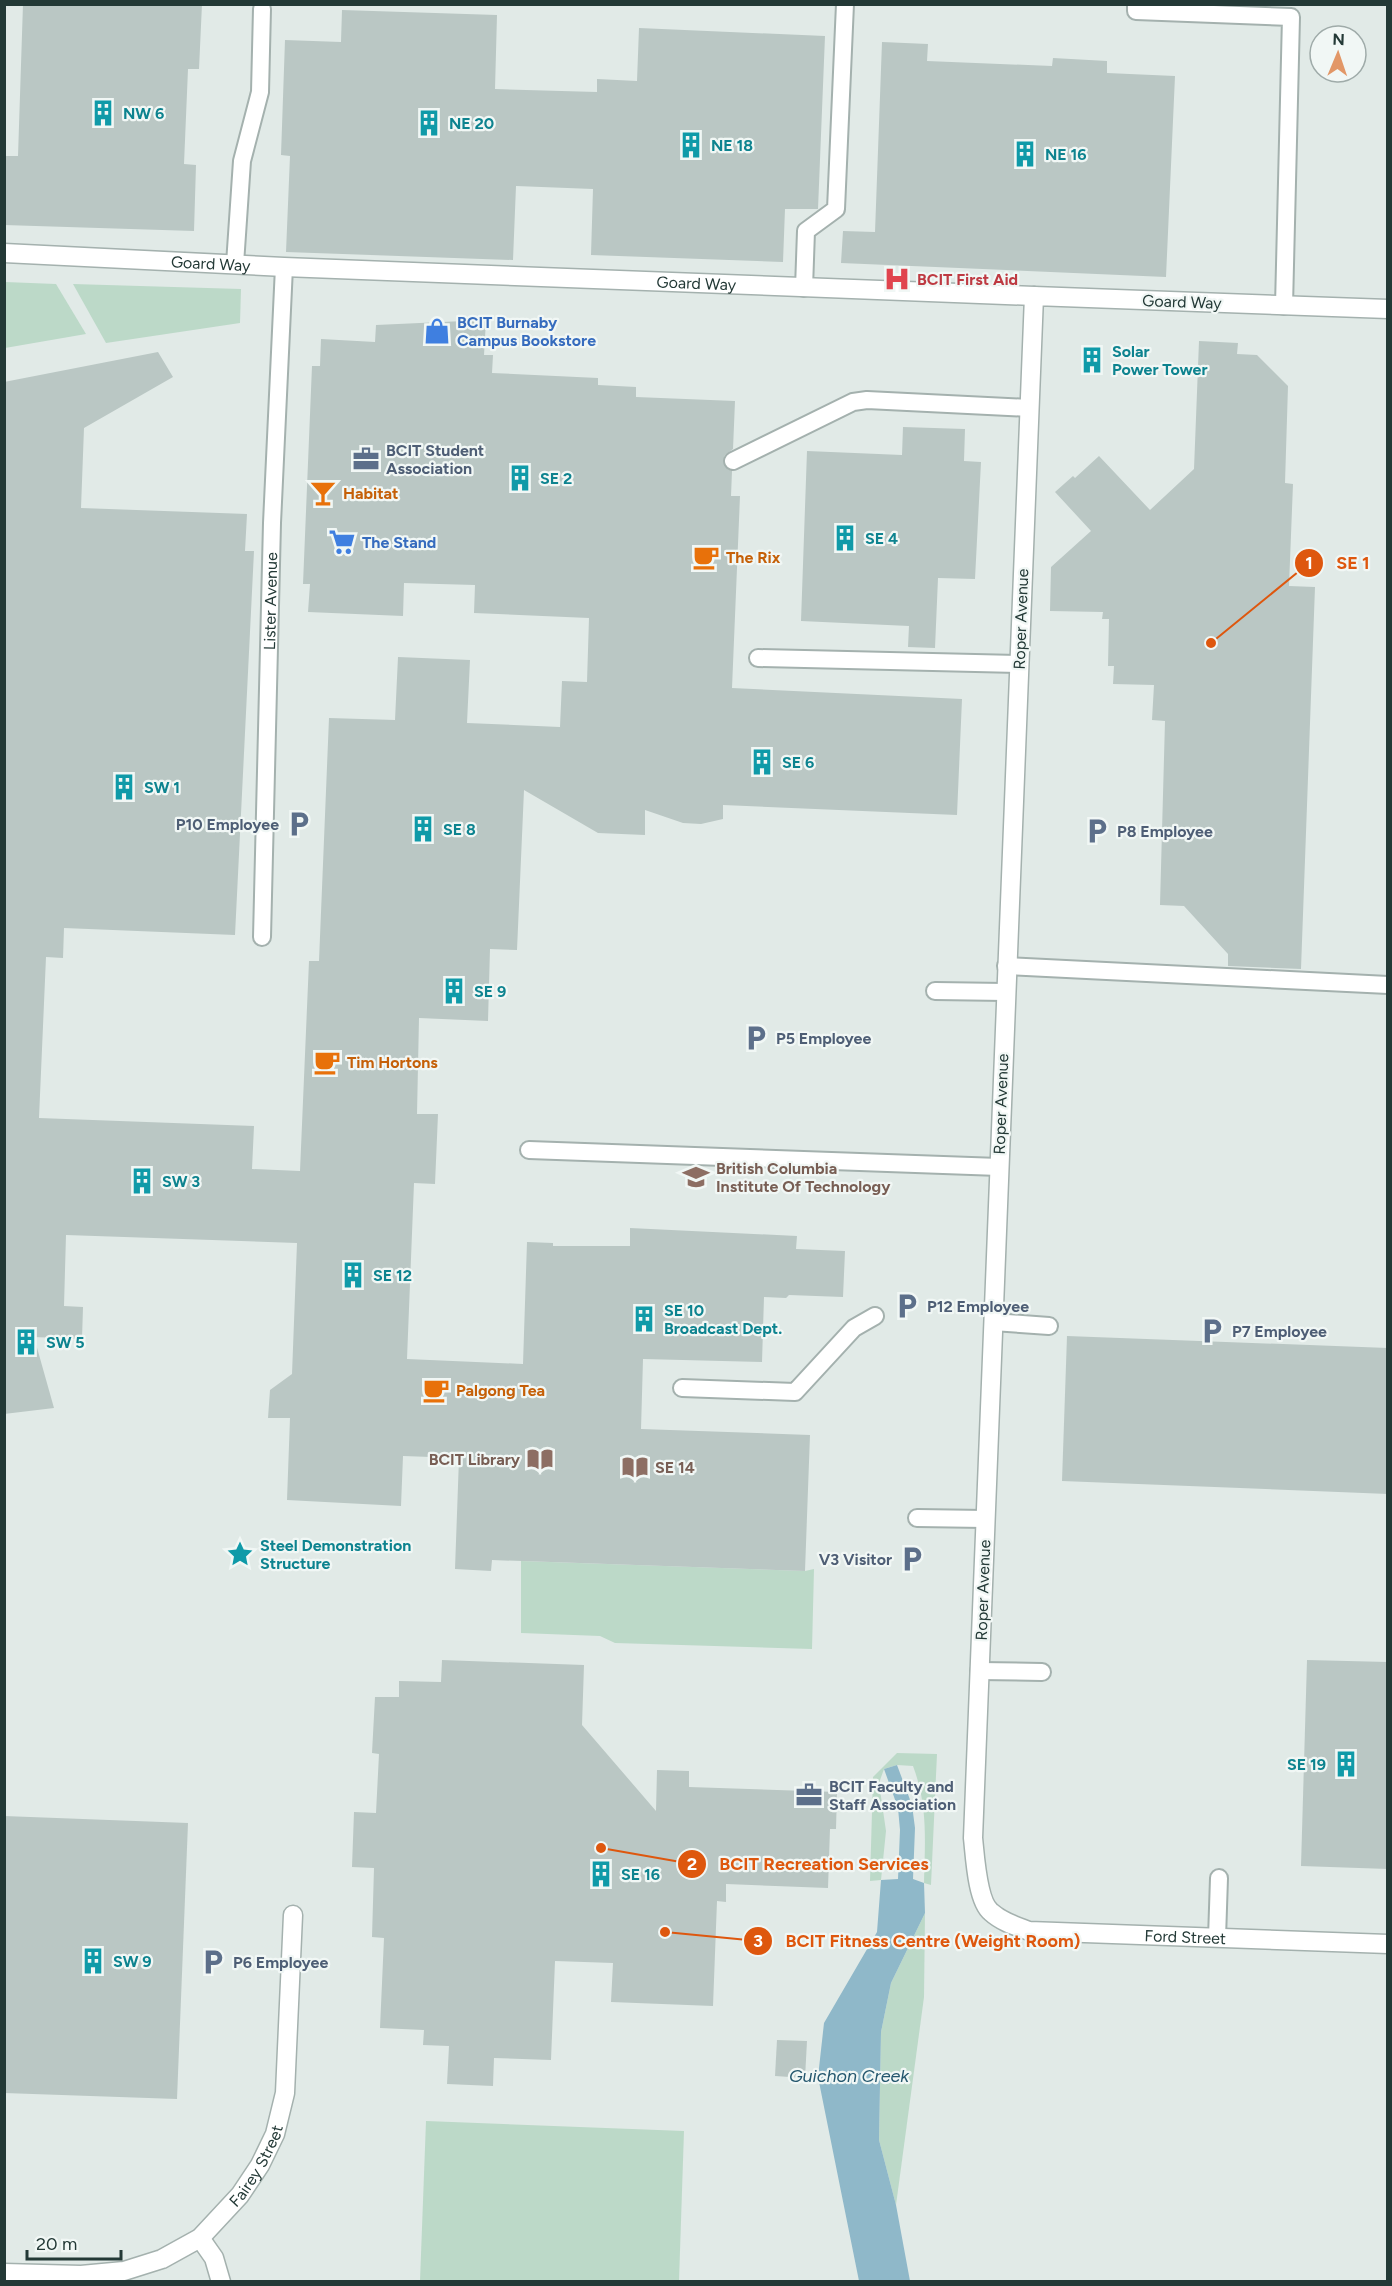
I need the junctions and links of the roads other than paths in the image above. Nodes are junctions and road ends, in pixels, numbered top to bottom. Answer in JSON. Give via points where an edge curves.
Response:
{"nodes":[{"id":1,"x":845,"y":4,"type":"edge"},
{"id":2,"x":1136,"y":4,"type":"edge"},
{"id":3,"x":262,"y":9,"type":"dead end"},
{"id":4,"x":4,"y":253,"type":"edge"},
{"id":5,"x":235,"y":264,"type":"junction"},
{"id":6,"x":284,"y":267,"type":"junction"},
{"id":7,"x":804,"y":288,"type":"junction"},
{"id":8,"x":1034,"y":296,"type":"junction"},
{"id":9,"x":1284,"y":306,"type":"junction"},
{"id":10,"x":1388,"y":309,"type":"edge"},
{"id":11,"x":1029,"y":408,"type":"junction"},
{"id":12,"x":733,"y":460,"type":"dead end"},
{"id":13,"x":758,"y":658,"type":"dead end"},
{"id":14,"x":1019,"y":664,"type":"junction"},
{"id":15,"x":262,"y":937,"type":"dead end"},
{"id":16,"x":1006,"y":966,"type":"junction"},
{"id":17,"x":1388,"y":985,"type":"edge"},
{"id":18,"x":935,"y":991,"type":"dead end"},
{"id":19,"x":1005,"y":992,"type":"junction"},
{"id":20,"x":529,"y":1150,"type":"dead end"},
{"id":21,"x":999,"y":1167,"type":"junction"},
{"id":22,"x":875,"y":1316,"type":"dead end"},
{"id":23,"x":993,"y":1322,"type":"junction"},
{"id":24,"x":1049,"y":1326,"type":"dead end"},
{"id":25,"x":682,"y":1388,"type":"dead end"},
{"id":26,"x":917,"y":1518,"type":"dead end"},
{"id":27,"x":985,"y":1519,"type":"junction"},
{"id":28,"x":979,"y":1671,"type":"junction"},
{"id":29,"x":1042,"y":1672,"type":"dead end"},
{"id":30,"x":1219,"y":1878,"type":"dead end"},
{"id":31,"x":988,"y":1911,"type":"joint"},
{"id":32,"x":293,"y":1915,"type":"dead end"},
{"id":33,"x":1217,"y":1938,"type":"junction"},
{"id":34,"x":1388,"y":1944,"type":"edge"},
{"id":35,"x":200,"y":2238,"type":"junction"},
{"id":36,"x":4,"y":2273,"type":"edge"},
{"id":37,"x":221,"y":2282,"type":"edge"}],
"edges":[{"from":1,"to":7,"type":"lane","via":[[836,209],[806,231]]},
{"from":2,"to":9,"type":"lane","via":[[1136,11],[1291,17]]},
{"from":3,"to":5,"type":"lane","via":[[260,92],[242,161]]},
{"from":4,"to":5,"type":"street","name":"Goard Way"},
{"from":5,"to":6,"type":"street","name":"Goard Way"},
{"from":6,"to":7,"type":"street","name":"Goard Way"},
{"from":6,"to":15,"type":"lane","name":"Lister Avenue","via":[[272,523]]},
{"from":7,"to":8,"type":"street","name":"Goard Way"},
{"from":8,"to":9,"type":"street","name":"Goard Way"},
{"from":8,"to":11,"type":"street","name":"Roper Avenue"},
{"from":9,"to":10,"type":"street","name":"Goard Way"},
{"from":11,"to":12,"type":"lane","via":[[853,402]]},
{"from":11,"to":14,"type":"street","name":"Roper Avenue"},
{"from":13,"to":14,"type":"lane"},
{"from":14,"to":16,"type":"street","name":"Roper Avenue"},
{"from":16,"to":17,"type":"lane"},
{"from":16,"to":19,"type":"street","name":"Roper Avenue"},
{"from":18,"to":19,"type":"lane"},
{"from":19,"to":21,"type":"street","name":"Roper Avenue"},
{"from":20,"to":21,"type":"lane"},
{"from":21,"to":23,"type":"street","name":"Roper Avenue"},
{"from":22,"to":25,"type":"lane","via":[[854,1328],[795,1392]]},
{"from":23,"to":24,"type":"lane"},
{"from":23,"to":27,"type":"street","name":"Roper Avenue"},
{"from":26,"to":27,"type":"lane"},
{"from":27,"to":28,"type":"street","name":"Roper Avenue"},
{"from":28,"to":29,"type":"lane"},
{"from":28,"to":31,"type":"street","name":"Roper Avenue","via":[[973,1838],[977,1877]]},
{"from":30,"to":33,"type":"lane"},
{"from":31,"to":33,"type":"street","name":"Ford Street","via":[[1029,1931]]},
{"from":32,"to":35,"type":"street","name":"Fairey Street","via":[[285,2093],[275,2134],[240,2195]]},
{"from":33,"to":34,"type":"street","name":"Ford Street"},
{"from":35,"to":36,"type":"street","name":"Fairey Street","via":[[162,2259],[124,2271],[81,2275]]},
{"from":35,"to":37,"type":"street","via":[[214,2258]]}]}
